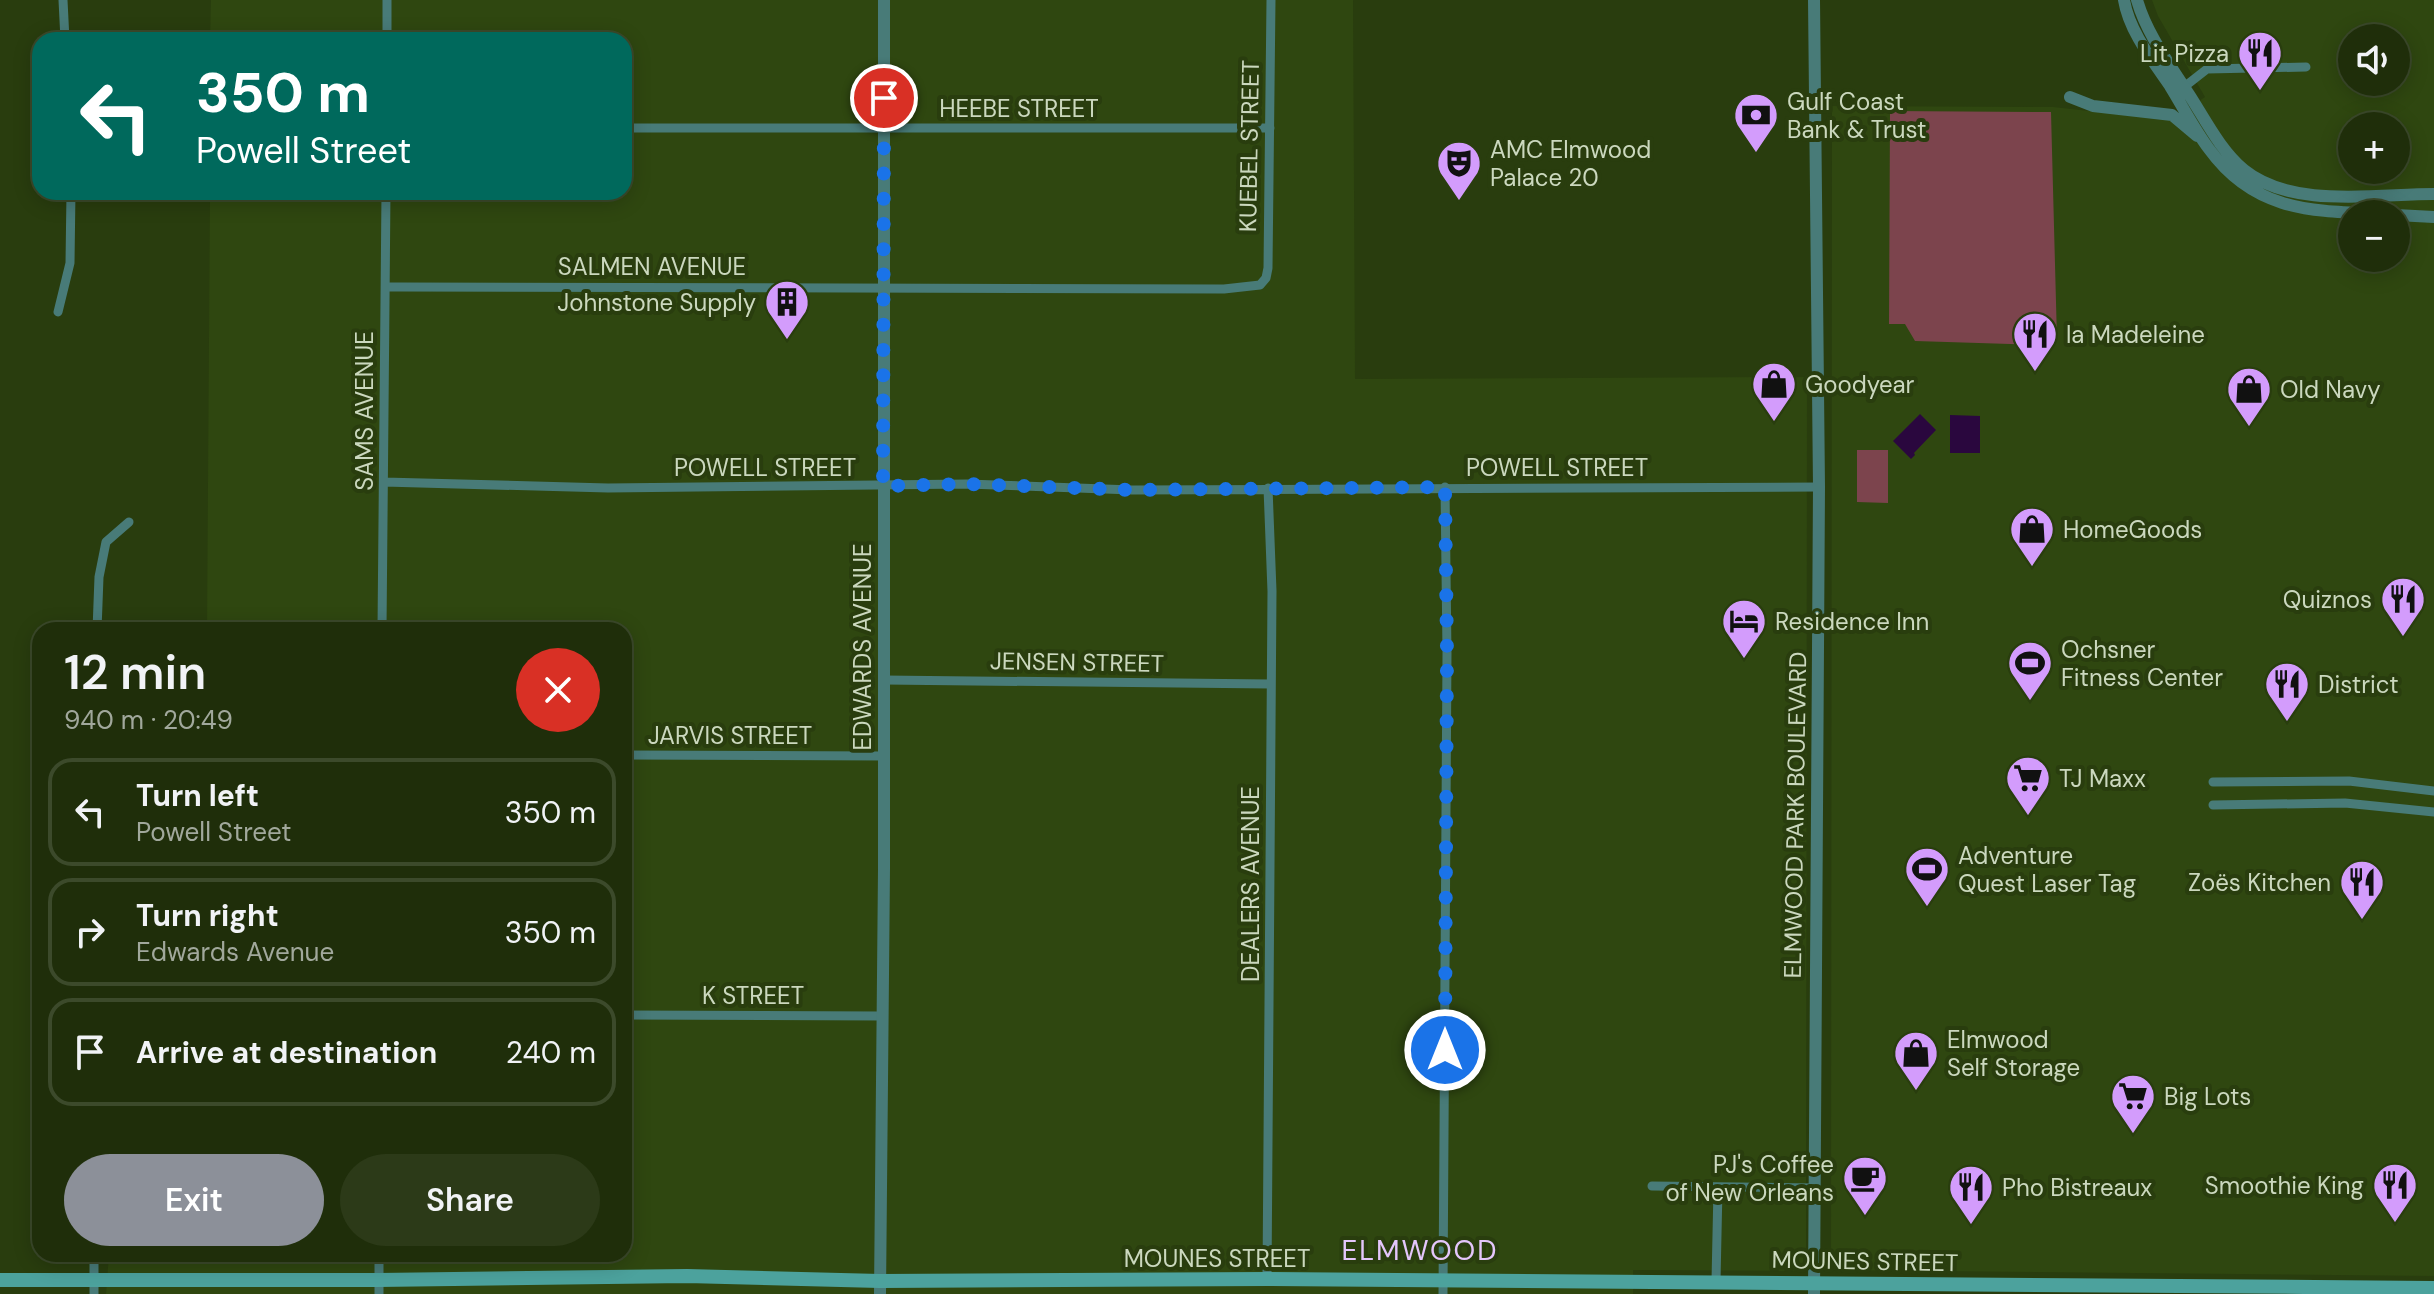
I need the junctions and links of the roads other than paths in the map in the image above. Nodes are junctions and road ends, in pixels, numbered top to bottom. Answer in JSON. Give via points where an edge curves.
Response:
{"nodes":[{"id":1,"x":63,"y":0,"type":"edge"},
{"id":2,"x":387,"y":0,"type":"edge"},
{"id":3,"x":884,"y":0,"type":"edge"},
{"id":4,"x":1271,"y":0,"type":"edge"},
{"id":5,"x":1814,"y":0,"type":"edge"},
{"id":6,"x":2124,"y":0,"type":"edge"},
{"id":7,"x":2137,"y":0,"type":"edge"},
{"id":8,"x":65,"y":32,"type":"edge"},
{"id":9,"x":387,"y":32,"type":"edge"},
{"id":10,"x":2306,"y":67,"type":"dead end"},
{"id":11,"x":2184,"y":87,"type":"junction"},
{"id":12,"x":2070,"y":97,"type":"dead end"},
{"id":13,"x":632,"y":128,"type":"edge"},
{"id":14,"x":883,"y":128,"type":"junction"},
{"id":15,"x":1270,"y":128,"type":"junction"},
{"id":16,"x":2205,"y":143,"type":"junction"},
{"id":17,"x":2434,"y":194,"type":"edge"},
{"id":18,"x":71,"y":200,"type":"edge"},
{"id":19,"x":386,"y":200,"type":"edge"},
{"id":20,"x":2338,"y":212,"type":"edge"},
{"id":21,"x":2410,"y":216,"type":"edge"},
{"id":22,"x":2434,"y":217,"type":"edge"},
{"id":23,"x":1255,"y":285,"type":"joint"},
{"id":24,"x":386,"y":287,"type":"junction"},
{"id":25,"x":883,"y":288,"type":"junction"},
{"id":26,"x":58,"y":312,"type":"dead end"},
{"id":27,"x":384,"y":482,"type":"junction"},
{"id":28,"x":883,"y":486,"type":"junction"},
{"id":29,"x":1445,"y":487,"type":"junction"},
{"id":30,"x":1819,"y":487,"type":"junction"},
{"id":31,"x":1268,"y":488,"type":"junction"},
{"id":32,"x":129,"y":522,"type":"dead end"},
{"id":33,"x":97,"y":622,"type":"edge"},
{"id":34,"x":382,"y":622,"type":"edge"},
{"id":35,"x":884,"y":680,"type":"junction"},
{"id":36,"x":1270,"y":684,"type":"junction"},
{"id":37,"x":632,"y":755,"type":"edge"},
{"id":38,"x":884,"y":756,"type":"junction"},
{"id":39,"x":2213,"y":782,"type":"dead end"},
{"id":40,"x":2434,"y":791,"type":"edge"},
{"id":41,"x":2213,"y":805,"type":"dead end"},
{"id":42,"x":2434,"y":812,"type":"edge"},
{"id":43,"x":632,"y":1015,"type":"edge"},
{"id":44,"x":882,"y":1016,"type":"junction"},
{"id":45,"x":1652,"y":1186,"type":"dead end"},
{"id":46,"x":1718,"y":1188,"type":"junction"},
{"id":47,"x":1813,"y":1188,"type":"junction"},
{"id":48,"x":94,"y":1262,"type":"edge"},
{"id":49,"x":379,"y":1262,"type":"edge"},
{"id":50,"x":1267,"y":1279,"type":"junction"},
{"id":51,"x":0,"y":1280,"type":"edge"},
{"id":52,"x":1716,"y":1281,"type":"junction"},
{"id":53,"x":94,"y":1286,"type":"edge"},
{"id":54,"x":378,"y":1287,"type":"edge"},
{"id":55,"x":1443,"y":1287,"type":"edge"},
{"id":56,"x":880,"y":1288,"type":"edge"},
{"id":57,"x":1814,"y":1288,"type":"edge"},
{"id":58,"x":2434,"y":1288,"type":"edge"},
{"id":59,"x":2068,"y":1290,"type":"edge"}],
"edges":[{"from":1,"to":8,"type":"street"},
{"from":2,"to":9,"type":"street"},
{"from":3,"to":14,"type":"street","name":"EDWARDS AVENUE"},
{"from":4,"to":15,"type":"street","name":"KUEBEL STREET"},
{"from":5,"to":30,"type":"street","name":"ELMWOOD PARK BOULEVARD"},
{"from":6,"to":16,"type":"street","via":[[2136,33]]},
{"from":7,"to":11,"type":"street"},
{"from":10,"to":11,"type":"street","via":[[2207,69]]},
{"from":11,"to":17,"type":"street","via":[[2221,144],[2244,169],[2271,186],[2323,196]]},
{"from":12,"to":16,"type":"street","via":[[2093,106],[2172,115]]},
{"from":13,"to":14,"type":"street","name":"HEEBE STREET"},
{"from":14,"to":15,"type":"street","name":"HEEBE STREET"},
{"from":14,"to":25,"type":"street","name":"EDWARDS AVENUE"},
{"from":15,"to":23,"type":"street","name":"KUEBEL STREET","via":[[1268,268],[1266,278]]},
{"from":16,"to":20,"type":"street","via":[[2230,173],[2268,198],[2296,209]]},
{"from":18,"to":26,"type":"street","via":[[70,263]]},
{"from":19,"to":24,"type":"street","name":"SAMS AVENUE"},
{"from":21,"to":22,"type":"street"},
{"from":23,"to":25,"type":"street","name":"SALMEN AVENUE"},
{"from":24,"to":25,"type":"street","name":"SALMEN AVENUE"},
{"from":24,"to":27,"type":"street","name":"SAMS AVENUE"},
{"from":25,"to":28,"type":"street","name":"EDWARDS AVENUE"},
{"from":27,"to":28,"type":"street","name":"POWELL STREET","via":[[608,488]]},
{"from":27,"to":34,"type":"street","name":"SAMS AVENUE"},
{"from":28,"to":31,"type":"street","name":"POWELL STREET"},
{"from":28,"to":35,"type":"street","name":"EDWARDS AVENUE"},
{"from":29,"to":30,"type":"street","name":"POWELL STREET"},
{"from":29,"to":31,"type":"street","name":"POWELL STREET"},
{"from":29,"to":55,"type":"street"},
{"from":30,"to":47,"type":"street","name":"ELMWOOD PARK BOULEVARD"},
{"from":31,"to":36,"type":"street","name":"DEALERS AVENUE"},
{"from":32,"to":33,"type":"street","via":[[106,542]]},
{"from":35,"to":36,"type":"street","name":"JENSEN STREET"},
{"from":35,"to":38,"type":"street","name":"EDWARDS AVENUE"},
{"from":36,"to":50,"type":"street","name":"DEALERS AVENUE"},
{"from":37,"to":38,"type":"street","name":"JARVIS STREET"},
{"from":38,"to":44,"type":"street","name":"EDWARDS AVENUE"},
{"from":39,"to":40,"type":"street","via":[[2349,781]]},
{"from":41,"to":42,"type":"street","via":[[2345,803]]},
{"from":43,"to":44,"type":"street","name":"K STREET"},
{"from":44,"to":56,"type":"street","name":"EDWARDS AVENUE"},
{"from":45,"to":46,"type":"street"},
{"from":46,"to":47,"type":"street"},
{"from":46,"to":52,"type":"street"},
{"from":47,"to":57,"type":"street","name":"ELMWOOD PARK BOULEVARD"},
{"from":48,"to":53,"type":"street"},
{"from":49,"to":54,"type":"street"},
{"from":50,"to":55,"type":"main road","name":"MOUNES STREET"},
{"from":50,"to":56,"type":"main road","name":"MOUNES STREET"},
{"from":51,"to":53,"type":"main road","name":"MOUNES STREET"},
{"from":52,"to":55,"type":"main road","name":"MOUNES STREET"},
{"from":52,"to":57,"type":"main road","name":"MOUNES STREET"},
{"from":53,"to":54,"type":"main road","name":"MOUNES STREET"},
{"from":54,"to":56,"type":"main road","name":"MOUNES STREET","via":[[687,1276]]},
{"from":57,"to":59,"type":"main road","name":"MOUNES STREET"},
{"from":58,"to":59,"type":"main road","name":"MOUNES STREET"}]}
